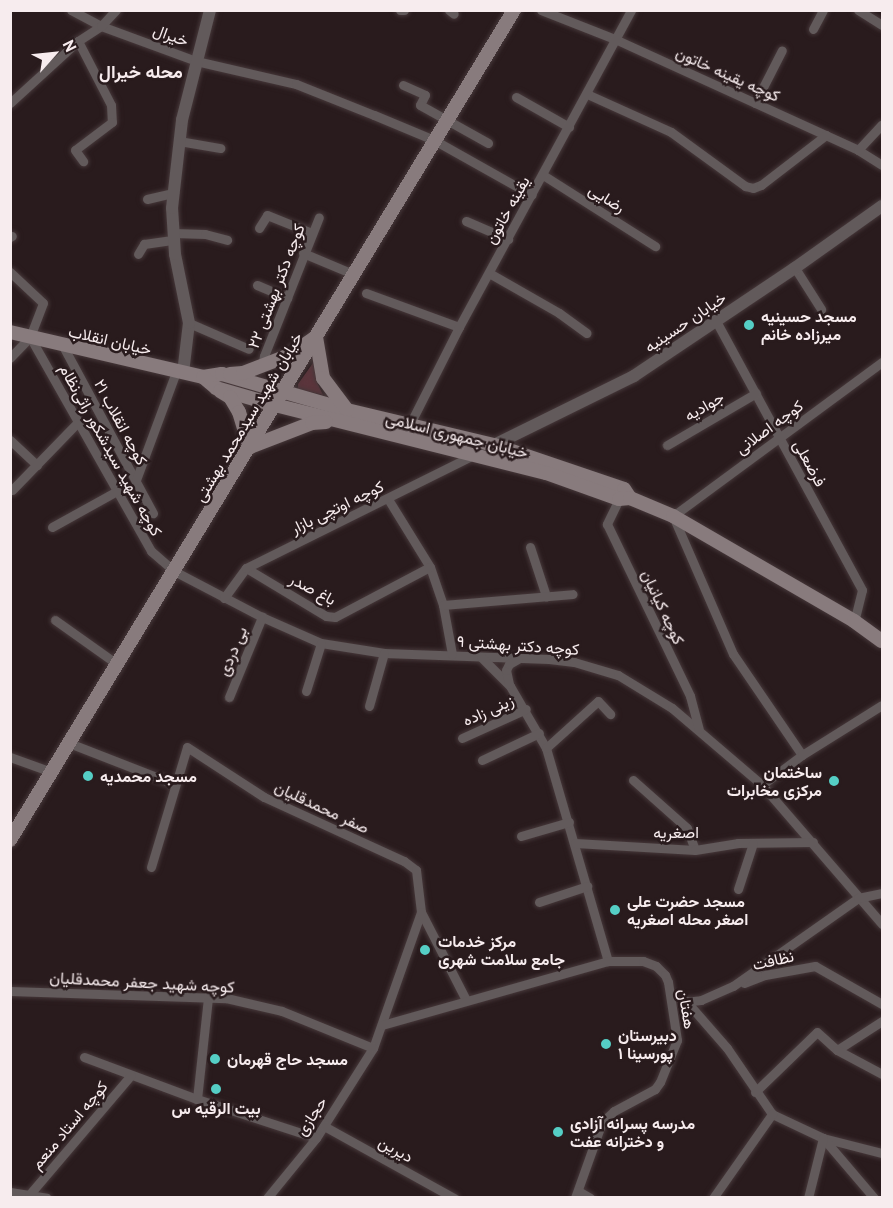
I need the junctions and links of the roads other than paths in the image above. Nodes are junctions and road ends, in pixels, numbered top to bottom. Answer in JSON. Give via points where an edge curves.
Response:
{"nodes":[{"id":1,"x":71,"y":10,"type":"edge"},
{"id":2,"x":116,"y":10,"type":"edge"},
{"id":3,"x":210,"y":10,"type":"edge"},
{"id":4,"x":399,"y":10,"type":"edge"},
{"id":5,"x":404,"y":10,"type":"edge"},
{"id":6,"x":514,"y":10,"type":"edge"},
{"id":7,"x":541,"y":10,"type":"edge"},
{"id":8,"x":631,"y":10,"type":"edge"},
{"id":9,"x":823,"y":10,"type":"edge"},
{"id":10,"x":858,"y":10,"type":"edge"},
{"id":11,"x":882,"y":25,"type":"edge"},
{"id":12,"x":100,"y":26,"type":"junction"},
{"id":13,"x":813,"y":29,"type":"dead end"},
{"id":14,"x":617,"y":40,"type":"junction"},
{"id":15,"x":78,"y":41,"type":"junction"},
{"id":16,"x":782,"y":50,"type":"dead end"},
{"id":17,"x":196,"y":61,"type":"junction"},
{"id":18,"x":403,"y":86,"type":"dead end"},
{"id":19,"x":587,"y":93,"type":"junction"},
{"id":20,"x":516,"y":97,"type":"dead end"},
{"id":21,"x":10,"y":103,"type":"edge"},
{"id":22,"x":755,"y":103,"type":"junction"},
{"id":23,"x":447,"y":119,"type":"junction"},
{"id":24,"x":882,"y":124,"type":"edge"},
{"id":25,"x":569,"y":127,"type":"junction"},
{"id":26,"x":826,"y":135,"type":"junction"},
{"id":27,"x":434,"y":140,"type":"junction"},
{"id":28,"x":179,"y":141,"type":"junction"},
{"id":29,"x":488,"y":142,"type":"dead end"},
{"id":30,"x":220,"y":148,"type":"dead end"},
{"id":31,"x":858,"y":150,"type":"junction"},
{"id":32,"x":83,"y":161,"type":"dead end"},
{"id":33,"x":882,"y":165,"type":"edge"},
{"id":34,"x":543,"y":175,"type":"junction"},
{"id":35,"x":174,"y":193,"type":"junction"},
{"id":36,"x":532,"y":195,"type":"junction"},
{"id":37,"x":147,"y":199,"type":"dead end"},
{"id":38,"x":882,"y":206,"type":"edge"},
{"id":39,"x":319,"y":218,"type":"dead end"},
{"id":40,"x":466,"y":221,"type":"dead end"},
{"id":41,"x":259,"y":228,"type":"dead end"},
{"id":42,"x":312,"y":233,"type":"junction"},
{"id":43,"x":174,"y":237,"type":"junction"},
{"id":44,"x":508,"y":239,"type":"junction"},
{"id":45,"x":227,"y":240,"type":"dead end"},
{"id":46,"x":655,"y":246,"type":"dead end"},
{"id":47,"x":303,"y":253,"type":"junction"},
{"id":48,"x":138,"y":254,"type":"dead end"},
{"id":49,"x":795,"y":268,"type":"junction"},
{"id":50,"x":10,"y":272,"type":"edge"},
{"id":51,"x":489,"y":273,"type":"junction"},
{"id":52,"x":353,"y":274,"type":"junction"},
{"id":53,"x":256,"y":285,"type":"dead end"},
{"id":54,"x":366,"y":292,"type":"dead end"},
{"id":55,"x":287,"y":298,"type":"junction"},
{"id":56,"x":821,"y":309,"type":"dead end"},
{"id":57,"x":716,"y":321,"type":"junction"},
{"id":58,"x":189,"y":323,"type":"junction"},
{"id":59,"x":459,"y":327,"type":"junction"},
{"id":60,"x":10,"y":332,"type":"edge"},
{"id":61,"x":587,"y":333,"type":"dead end"},
{"id":62,"x":316,"y":337,"type":"junction"},
{"id":63,"x":30,"y":338,"type":"junction"},
{"id":64,"x":63,"y":346,"type":"junction"},
{"id":65,"x":249,"y":349,"type":"dead end"},
{"id":66,"x":10,"y":358,"type":"edge"},
{"id":67,"x":882,"y":362,"type":"edge"},
{"id":68,"x":262,"y":367,"type":"junction"},
{"id":69,"x":179,"y":372,"type":"junction"},
{"id":70,"x":222,"y":374,"type":"junction"},
{"id":71,"x":203,"y":377,"type":"junction"},
{"id":72,"x":216,"y":388,"type":"junction"},
{"id":73,"x":282,"y":392,"type":"junction"},
{"id":74,"x":756,"y":393,"type":"junction"},
{"id":75,"x":275,"y":405,"type":"junction"},
{"id":76,"x":347,"y":410,"type":"junction"},
{"id":77,"x":334,"y":421,"type":"junction"},
{"id":78,"x":78,"y":422,"type":"junction"},
{"id":79,"x":410,"y":424,"type":"junction"},
{"id":80,"x":780,"y":439,"type":"junction"},
{"id":81,"x":10,"y":440,"type":"edge"},
{"id":82,"x":494,"y":445,"type":"junction"},
{"id":83,"x":667,"y":445,"type":"dead end"},
{"id":84,"x":250,"y":447,"type":"junction"},
{"id":85,"x":474,"y":455,"type":"junction"},
{"id":86,"x":37,"y":465,"type":"junction"},
{"id":87,"x":136,"y":480,"type":"junction"},
{"id":88,"x":12,"y":490,"type":"dead end"},
{"id":89,"x":117,"y":491,"type":"junction"},
{"id":90,"x":388,"y":499,"type":"junction"},
{"id":91,"x":625,"y":499,"type":"junction"},
{"id":92,"x":153,"y":513,"type":"dead end"},
{"id":93,"x":673,"y":516,"type":"junction"},
{"id":94,"x":52,"y":527,"type":"dead end"},
{"id":95,"x":530,"y":547,"type":"dead end"},
{"id":96,"x":430,"y":567,"type":"junction"},
{"id":97,"x":246,"y":568,"type":"junction"},
{"id":98,"x":174,"y":572,"type":"junction"},
{"id":99,"x":573,"y":594,"type":"dead end"},
{"id":100,"x":546,"y":596,"type":"junction"},
{"id":101,"x":224,"y":598,"type":"junction"},
{"id":102,"x":443,"y":605,"type":"junction"},
{"id":103,"x":262,"y":617,"type":"junction"},
{"id":104,"x":55,"y":620,"type":"dead end"},
{"id":105,"x":854,"y":621,"type":"junction"},
{"id":106,"x":882,"y":642,"type":"edge"},
{"id":107,"x":321,"y":644,"type":"junction"},
{"id":108,"x":384,"y":653,"type":"junction"},
{"id":109,"x":452,"y":654,"type":"junction"},
{"id":110,"x":481,"y":657,"type":"junction"},
{"id":111,"x":520,"y":658,"type":"junction"},
{"id":112,"x":117,"y":664,"type":"junction"},
{"id":113,"x":510,"y":686,"type":"junction"},
{"id":114,"x":306,"y":691,"type":"dead end"},
{"id":115,"x":229,"y":697,"type":"dead end"},
{"id":116,"x":882,"y":705,"type":"edge"},
{"id":117,"x":369,"y":706,"type":"dead end"},
{"id":118,"x":526,"y":709,"type":"junction"},
{"id":119,"x":610,"y":714,"type":"dead end"},
{"id":120,"x":699,"y":730,"type":"junction"},
{"id":121,"x":539,"y":733,"type":"junction"},
{"id":122,"x":462,"y":738,"type":"dead end"},
{"id":123,"x":69,"y":743,"type":"junction"},
{"id":124,"x":546,"y":748,"type":"junction"},
{"id":125,"x":802,"y":755,"type":"junction"},
{"id":126,"x":10,"y":757,"type":"edge"},
{"id":127,"x":482,"y":760,"type":"dead end"},
{"id":128,"x":52,"y":772,"type":"junction"},
{"id":129,"x":633,"y":780,"type":"dead end"},
{"id":130,"x":174,"y":784,"type":"junction"},
{"id":131,"x":762,"y":785,"type":"junction"},
{"id":132,"x":569,"y":822,"type":"junction"},
{"id":133,"x":521,"y":836,"type":"dead end"},
{"id":134,"x":10,"y":840,"type":"edge"},
{"id":135,"x":813,"y":842,"type":"junction"},
{"id":136,"x":575,"y":843,"type":"junction"},
{"id":137,"x":753,"y":843,"type":"junction"},
{"id":138,"x":694,"y":850,"type":"junction"},
{"id":139,"x":151,"y":867,"type":"dead end"},
{"id":140,"x":587,"y":886,"type":"junction"},
{"id":141,"x":738,"y":889,"type":"dead end"},
{"id":142,"x":882,"y":893,"type":"edge"},
{"id":143,"x":858,"y":898,"type":"junction"},
{"id":144,"x":539,"y":902,"type":"dead end"},
{"id":145,"x":421,"y":912,"type":"junction"},
{"id":146,"x":882,"y":924,"type":"edge"},
{"id":147,"x":608,"y":961,"type":"junction"},
{"id":148,"x":733,"y":986,"type":"junction"},
{"id":149,"x":10,"y":991,"type":"edge"},
{"id":150,"x":208,"y":997,"type":"junction"},
{"id":151,"x":466,"y":1000,"type":"junction"},
{"id":152,"x":686,"y":1001,"type":"junction"},
{"id":153,"x":672,"y":1002,"type":"junction"},
{"id":154,"x":882,"y":1004,"type":"edge"},
{"id":155,"x":882,"y":1021,"type":"edge"},
{"id":156,"x":382,"y":1025,"type":"junction"},
{"id":157,"x":373,"y":1048,"type":"junction"},
{"id":158,"x":837,"y":1050,"type":"junction"},
{"id":159,"x":84,"y":1058,"type":"dead end"},
{"id":160,"x":882,"y":1074,"type":"edge"},
{"id":161,"x":131,"y":1075,"type":"junction"},
{"id":162,"x":755,"y":1092,"type":"junction"},
{"id":163,"x":197,"y":1099,"type":"junction"},
{"id":164,"x":772,"y":1114,"type":"junction"},
{"id":165,"x":324,"y":1126,"type":"junction"},
{"id":166,"x":316,"y":1138,"type":"junction"},
{"id":167,"x":823,"y":1138,"type":"junction"},
{"id":168,"x":882,"y":1153,"type":"edge"},
{"id":169,"x":10,"y":1192,"type":"edge"},
{"id":170,"x":576,"y":1194,"type":"edge"},
{"id":171,"x":29,"y":1195,"type":"junction"},
{"id":172,"x":46,"y":1197,"type":"edge"},
{"id":173,"x":267,"y":1197,"type":"edge"},
{"id":174,"x":454,"y":1197,"type":"edge"},
{"id":175,"x":590,"y":1197,"type":"edge"},
{"id":176,"x":714,"y":1197,"type":"edge"},
{"id":177,"x":808,"y":1197,"type":"edge"},
{"id":178,"x":874,"y":1197,"type":"edge"}],
"edges":[{"from":1,"to":12,"type":"street","name":"خیرال"},
{"from":2,"to":12,"type":"street"},
{"from":3,"to":17,"type":"street"},
{"from":4,"to":5,"type":"street"},
{"from":6,"to":23,"type":"main road","name":"خیابان شهید سیدمحمد بهشتی"},
{"from":7,"to":14,"type":"street","name":"کوچه یقینه خاتون"},
{"from":8,"to":14,"type":"street","name":"یقینه خاتون"},
{"from":9,"to":13,"type":"street"},
{"from":10,"to":11,"type":"street"},
{"from":12,"to":15,"type":"street"},
{"from":12,"to":17,"type":"street","name":"خیرال"},
{"from":14,"to":19,"type":"street","name":"یقینه خاتون"},
{"from":14,"to":22,"type":"street","name":"کوچه یقینه خاتون"},
{"from":15,"to":21,"type":"street"},
{"from":15,"to":32,"type":"street","via":[[111,105],[112,122],[75,150]]},
{"from":16,"to":22,"type":"street"},
{"from":17,"to":27,"type":"street","name":"خیرال","via":[[296,84]]},
{"from":17,"to":28,"type":"street"},
{"from":18,"to":23,"type":"street","via":[[425,95],[420,105]]},
{"from":19,"to":25,"type":"street","name":"یقینه خاتون"},
{"from":19,"to":26,"type":"street","via":[[671,132],[753,188]]},
{"from":20,"to":25,"type":"street"},
{"from":22,"to":26,"type":"street","name":"کوچه یقینه خاتون"},
{"from":23,"to":27,"type":"main road","name":"خیابان شهید سیدمحمد بهشتی"},
{"from":23,"to":29,"type":"street"},
{"from":24,"to":31,"type":"street"},
{"from":25,"to":34,"type":"street","name":"یقینه خاتون"},
{"from":26,"to":31,"type":"street","name":"کوچه یقینه خاتون"},
{"from":27,"to":36,"type":"street","name":"خیرال"},
{"from":27,"to":52,"type":"main road","name":"خیابان شهید سیدمحمد بهشتی"},
{"from":28,"to":30,"type":"street"},
{"from":28,"to":35,"type":"street"},
{"from":31,"to":33,"type":"street","name":"کوچه یقینه خاتون"},
{"from":34,"to":36,"type":"street","name":"یقینه خاتون"},
{"from":34,"to":46,"type":"street","name":"رضایی"},
{"from":35,"to":37,"type":"street"},
{"from":35,"to":43,"type":"street"},
{"from":36,"to":44,"type":"street","name":"یقینه خاتون"},
{"from":38,"to":49,"type":"street","name":"خیابان حسینیه"},
{"from":39,"to":42,"type":"street","name":"کوچه دکتر بهشتی ۲۲"},
{"from":40,"to":44,"type":"street"},
{"from":41,"to":42,"type":"street","via":[[267,215]]},
{"from":42,"to":47,"type":"street","name":"کوچه دکتر بهشتی ۲۲"},
{"from":43,"to":45,"type":"street","via":[[205,234]]},
{"from":43,"to":48,"type":"street","via":[[144,244]]},
{"from":43,"to":58,"type":"street"},
{"from":44,"to":51,"type":"street","name":"یقینه خاتون"},
{"from":47,"to":52,"type":"street"},
{"from":47,"to":55,"type":"street","name":"کوچه دکتر بهشتی ۲۲"},
{"from":49,"to":56,"type":"street"},
{"from":49,"to":57,"type":"street","name":"خیابان حسینیه"},
{"from":50,"to":63,"type":"street","via":[[43,303]]},
{"from":51,"to":59,"type":"street","name":"یقینه خاتون"},
{"from":51,"to":61,"type":"street"},
{"from":52,"to":62,"type":"main road","name":"خیابان شهید سیدمحمد بهشتی"},
{"from":53,"to":55,"type":"street"},
{"from":54,"to":59,"type":"street"},
{"from":55,"to":68,"type":"street","name":"کوچه دکتر بهشتی ۲۲"},
{"from":57,"to":74,"type":"street","name":"فرضعلی"},
{"from":57,"to":82,"type":"street","name":"خیابان حسینیه","via":[[634,376]]},
{"from":58,"to":65,"type":"street"},
{"from":58,"to":69,"type":"street"},
{"from":59,"to":79,"type":"street","name":"یقینه خاتون"},
{"from":60,"to":63,"type":"main road","name":"خیابان انقلاب"},
{"from":62,"to":68,"type":"main road","via":[[290,355]]},
{"from":62,"to":73,"type":"main road","name":"خیابان شهید سیدمحمد بهشتی"},
{"from":62,"to":76,"type":"main road","via":[[323,378]]},
{"from":63,"to":64,"type":"main road","name":"خیابان انقلاب"},
{"from":63,"to":66,"type":"street"},
{"from":63,"to":78,"type":"street","name":"کوچه شهید سیدشکور راثی‌نظام"},
{"from":64,"to":69,"type":"main road","name":"خیابان انقلاب"},
{"from":64,"to":87,"type":"street","name":"کوچه انقلاب ۲۱"},
{"from":67,"to":80,"type":"street","name":"کوچه اصلانی"},
{"from":68,"to":70,"type":"main road"},
{"from":69,"to":71,"type":"main road","name":"خیابان انقلاب"},
{"from":69,"to":87,"type":"street"},
{"from":70,"to":71,"type":"main road"},
{"from":70,"to":73,"type":"main road","name":"خیابان جمهوری اسلامی"},
{"from":71,"to":72,"type":"main road"},
{"from":72,"to":75,"type":"main road","name":"خیابان جمهوری اسلامی"},
{"from":72,"to":84,"type":"main road","via":[[230,398],[239,412]]},
{"from":73,"to":75,"type":"main road","name":"خیابان شهید سیدمحمد بهشتی"},
{"from":73,"to":76,"type":"main road","name":"خیابان جمهوری اسلامی"},
{"from":74,"to":80,"type":"street","name":"فرضعلی"},
{"from":74,"to":83,"type":"street","name":"جوادیه"},
{"from":75,"to":77,"type":"main road","name":"خیابان جمهوری اسلامی"},
{"from":75,"to":84,"type":"main road","name":"خیابان شهید سیدمحمد بهشتی"},
{"from":76,"to":79,"type":"main road","name":"خیابان جمهوری اسلامی"},
{"from":77,"to":84,"type":"main road","via":[[312,423]]},
{"from":77,"to":85,"type":"main road","name":"خیابان جمهوری اسلامی"},
{"from":78,"to":86,"type":"street"},
{"from":78,"to":89,"type":"street","name":"کوچه شهید سیدشکور راثی‌نظام"},
{"from":79,"to":82,"type":"main road","name":"خیابان جمهوری اسلامی"},
{"from":80,"to":93,"type":"street","name":"کوچه اصلانی"},
{"from":80,"to":105,"type":"street","name":"فرضعلی","via":[[862,590]]},
{"from":81,"to":86,"type":"street"},
{"from":82,"to":91,"type":"main road","name":"خیابان جمهوری اسلامی","via":[[624,489]]},
{"from":84,"to":98,"type":"main road","name":"خیابان شهید سیدمحمد بهشتی"},
{"from":85,"to":90,"type":"street","name":"کوچه اوتچی بازار"},
{"from":85,"to":91,"type":"main road","name":"خیابان جمهوری اسلامی"},
{"from":86,"to":88,"type":"street"},
{"from":87,"to":92,"type":"street","name":"کوچه انقلاب ۲۱"},
{"from":89,"to":94,"type":"street"},
{"from":89,"to":98,"type":"street","name":"کوچه شهید سیدشکور راثی‌نظام","via":[[151,551]]},
{"from":90,"to":96,"type":"street"},
{"from":90,"to":97,"type":"street","name":"کوچه اوتچی بازار"},
{"from":91,"to":93,"type":"main road","name":"خیابان جمهوری اسلامی"},
{"from":91,"to":120,"type":"street","name":"کوچه کیانیان","via":[[607,524],[690,696]]},
{"from":93,"to":105,"type":"main road","name":"خیابان جمهوری اسلامی"},
{"from":93,"to":125,"type":"street","via":[[733,654]]},
{"from":95,"to":100,"type":"street"},
{"from":96,"to":97,"type":"street","name":"باغ صدر","via":[[335,617],[326,616]]},
{"from":96,"to":102,"type":"street"},
{"from":97,"to":101,"type":"street","name":"کوچه اوتچی بازار"},
{"from":98,"to":101,"type":"street","name":"کوچه دکتر بهشتی ۹"},
{"from":98,"to":112,"type":"main road","name":"خیابان شهید سیدمحمد بهشتی"},
{"from":99,"to":100,"type":"street"},
{"from":100,"to":102,"type":"street"},
{"from":101,"to":103,"type":"street","name":"کوچه دکتر بهشتی ۹"},
{"from":102,"to":109,"type":"street"},
{"from":103,"to":107,"type":"street","name":"کوچه دکتر بهشتی ۹"},
{"from":103,"to":115,"type":"street","name":"بی دردی"},
{"from":104,"to":112,"type":"street"},
{"from":105,"to":106,"type":"main road","name":"خیابان جمهوری اسلامی"},
{"from":107,"to":108,"type":"street","name":"کوچه دکتر بهشتی ۹"},
{"from":107,"to":114,"type":"street"},
{"from":108,"to":109,"type":"street","name":"کوچه دکتر بهشتی ۹"},
{"from":108,"to":117,"type":"street"},
{"from":109,"to":110,"type":"street","name":"کوچه دکتر بهشتی ۹"},
{"from":110,"to":111,"type":"street","name":"کوچه دکتر بهشتی ۹"},
{"from":110,"to":113,"type":"street"},
{"from":111,"to":113,"type":"street","via":[[506,670]]},
{"from":111,"to":120,"type":"street","name":"کوچه دکتر بهشتی ۹","via":[[574,662],[618,675]]},
{"from":112,"to":123,"type":"main road","name":"خیابان شهید سیدمحمد بهشتی"},
{"from":113,"to":118,"type":"street"},
{"from":116,"to":125,"type":"street"},
{"from":118,"to":121,"type":"street"},
{"from":118,"to":122,"type":"street","name":"زینی زاده"},
{"from":119,"to":124,"type":"street","via":[[598,701]]},
{"from":120,"to":131,"type":"street","name":"کوچه دکتر بهشتی ۹"},
{"from":121,"to":124,"type":"street"},
{"from":121,"to":127,"type":"street"},
{"from":123,"to":128,"type":"main road","name":"خیابان شهید سیدمحمد بهشتی"},
{"from":123,"to":130,"type":"street"},
{"from":124,"to":132,"type":"street"},
{"from":125,"to":131,"type":"street"},
{"from":126,"to":128,"type":"street"},
{"from":128,"to":134,"type":"main road","name":"خیابان شهید سیدمحمد بهشتی"},
{"from":129,"to":138,"type":"street","via":[[687,828]]},
{"from":130,"to":139,"type":"street"},
{"from":130,"to":145,"type":"street","name":"صفر محمدقلیان","via":[[187,747],[264,797],[404,861],[416,870]]},
{"from":131,"to":135,"type":"street","name":"کوچه دکتر بهشتی ۹"},
{"from":132,"to":133,"type":"street"},
{"from":132,"to":136,"type":"street"},
{"from":135,"to":137,"type":"street","name":"اصغریه"},
{"from":135,"to":143,"type":"street","name":"کوچه دکتر بهشتی ۹"},
{"from":136,"to":138,"type":"street","name":"اصغریه"},
{"from":136,"to":140,"type":"street"},
{"from":137,"to":138,"type":"street","name":"اصغریه"},
{"from":137,"to":141,"type":"street"},
{"from":140,"to":144,"type":"street"},
{"from":140,"to":147,"type":"street"},
{"from":142,"to":143,"type":"street"},
{"from":143,"to":146,"type":"street","name":"کوچه دکتر بهشتی ۹"},
{"from":143,"to":148,"type":"street"},
{"from":145,"to":151,"type":"street"},
{"from":145,"to":156,"type":"street","name":"صفر محمدقلیان"},
{"from":147,"to":151,"type":"street","name":"هفتان"},
{"from":147,"to":153,"type":"street","name":"هفتان","via":[[643,961],[656,966],[665,975]]},
{"from":148,"to":152,"type":"street","via":[[700,1000]]},
{"from":148,"to":154,"type":"street","name":"نظافت","via":[[765,975],[815,966]]},
{"from":149,"to":150,"type":"street","name":"کوچه شهید جعفر محمدقلیان"},
{"from":150,"to":157,"type":"street","name":"کوچه شهید جعفر محمدقلیان","via":[[282,1011]]},
{"from":150,"to":163,"type":"street"},
{"from":151,"to":156,"type":"street","name":"هفتان"},
{"from":152,"to":153,"type":"street"},
{"from":152,"to":162,"type":"street","via":[[727,1048]]},
{"from":153,"to":170,"type":"street","name":"هفتان","via":[[677,1040],[660,1082],[655,1089],[606,1117]]},
{"from":155,"to":158,"type":"street"},
{"from":156,"to":157,"type":"street","name":"صفر محمدقلیان"},
{"from":157,"to":165,"type":"street","name":"حجازی"},
{"from":158,"to":160,"type":"street"},
{"from":158,"to":162,"type":"street","via":[[817,1032]]},
{"from":159,"to":161,"type":"street"},
{"from":161,"to":163,"type":"street"},
{"from":161,"to":171,"type":"street","name":"کوچه استاد منعم"},
{"from":162,"to":164,"type":"street"},
{"from":163,"to":166,"type":"street"},
{"from":164,"to":167,"type":"street"},
{"from":164,"to":176,"type":"street"},
{"from":165,"to":166,"type":"street","name":"حجازی"},
{"from":165,"to":174,"type":"street","name":"دیرین"},
{"from":166,"to":173,"type":"street","name":"حجازی"},
{"from":167,"to":168,"type":"street"},
{"from":167,"to":177,"type":"street"},
{"from":167,"to":178,"type":"street"},
{"from":169,"to":171,"type":"street"},
{"from":170,"to":175,"type":"street"},
{"from":171,"to":172,"type":"street"}]}
